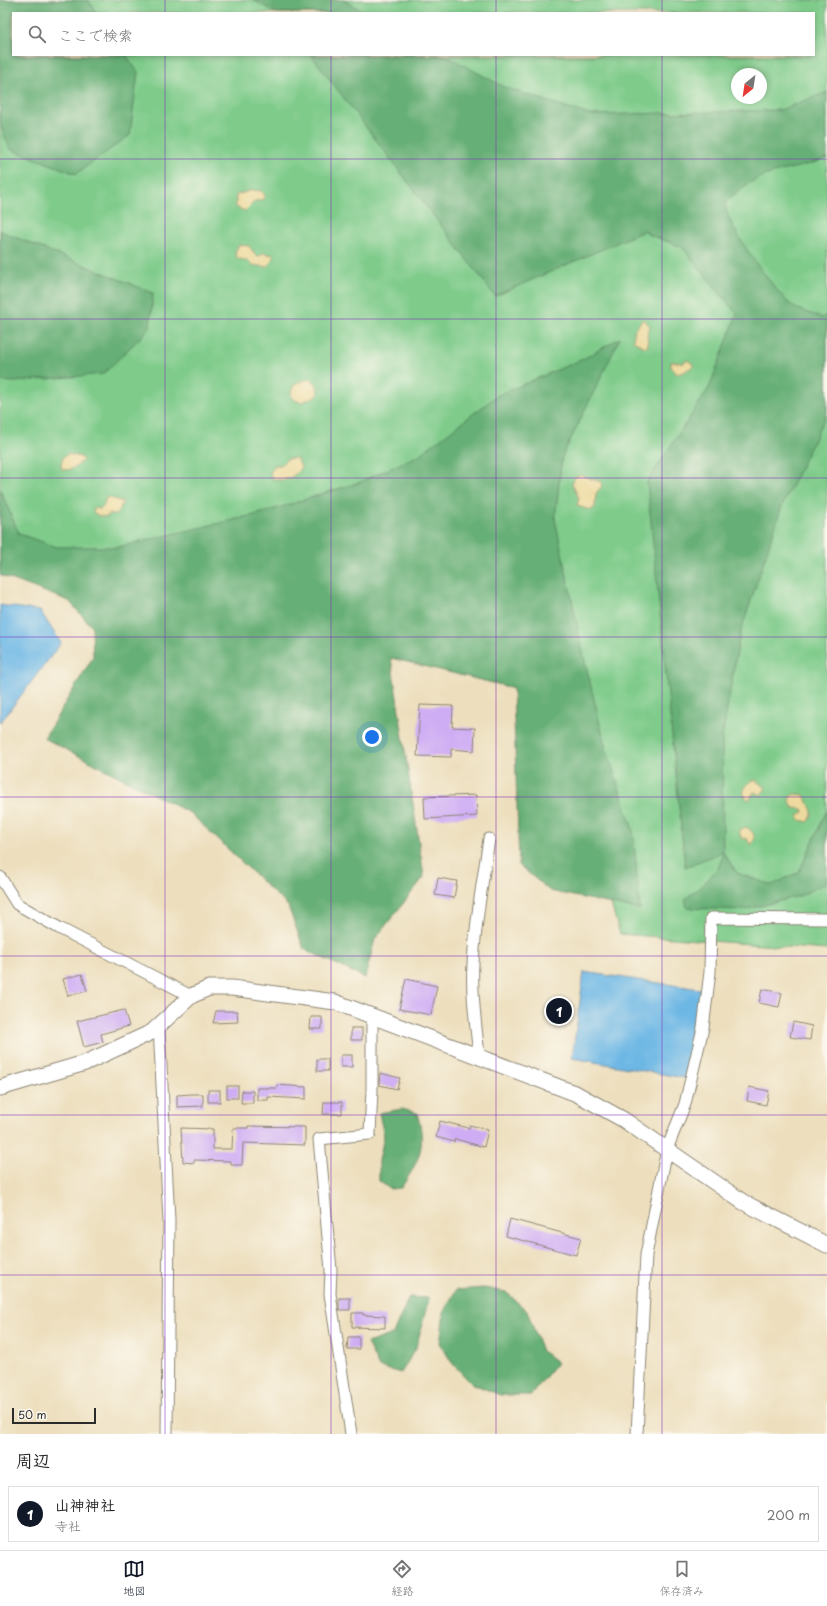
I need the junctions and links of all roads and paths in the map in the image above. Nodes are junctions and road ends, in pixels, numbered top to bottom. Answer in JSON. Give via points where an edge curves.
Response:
{"nodes":[{"id":1,"x":489,"y":839,"type":"dead end"},
{"id":2,"x":0,"y":877,"type":"edge"},
{"id":3,"x":827,"y":919,"type":"edge"},
{"id":4,"x":191,"y":996,"type":"junction"},
{"id":5,"x":372,"y":1016,"type":"junction"},
{"id":6,"x":159,"y":1027,"type":"junction"},
{"id":7,"x":479,"y":1056,"type":"junction"},
{"id":8,"x":0,"y":1088,"type":"edge"},
{"id":9,"x":667,"y":1149,"type":"junction"},
{"id":10,"x":827,"y":1245,"type":"edge"},
{"id":11,"x":167,"y":1434,"type":"edge"},
{"id":12,"x":351,"y":1434,"type":"edge"},
{"id":13,"x":637,"y":1434,"type":"edge"}],
"edges":[{"from":1,"to":7,"type":"street","via":[[473,964],[473,995]]},
{"from":2,"to":4,"type":"street","via":[[17,904]]},
{"from":3,"to":9,"type":"street","via":[[710,918],[710,972],[703,1028],[685,1104]]},
{"from":4,"to":5,"type":"street","via":[[209,988],[232,988],[335,1002]]},
{"from":4,"to":6,"type":"street"},
{"from":5,"to":7,"type":"street"},
{"from":5,"to":12,"type":"street","via":[[370,1134],[319,1139],[331,1270],[330,1294]]},
{"from":6,"to":8,"type":"street","via":[[85,1063]]},
{"from":6,"to":11,"type":"street","via":[[169,1220]]},
{"from":7,"to":9,"type":"street","via":[[577,1094],[624,1120]]},
{"from":9,"to":10,"type":"street","via":[[743,1202]]},
{"from":9,"to":13,"type":"street","via":[[646,1255]]}]}
